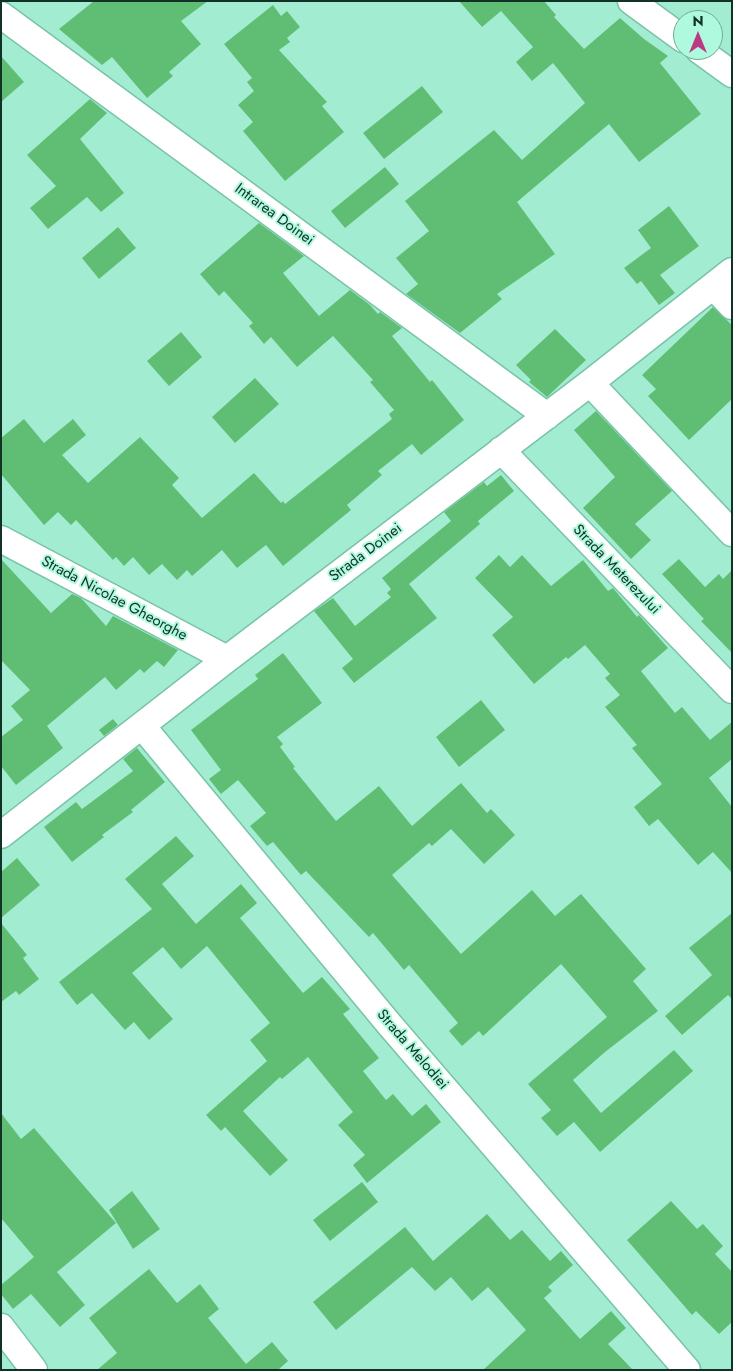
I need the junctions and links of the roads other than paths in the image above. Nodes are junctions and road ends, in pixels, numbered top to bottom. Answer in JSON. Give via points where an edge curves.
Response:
{"nodes":[{"id":1,"x":631,"y":1,"type":"edge"},
{"id":2,"x":1,"y":15,"type":"edge"},
{"id":3,"x":673,"y":32,"type":"edge"},
{"id":4,"x":713,"y":60,"type":"edge"},
{"id":5,"x":732,"y":74,"type":"edge"},
{"id":6,"x":722,"y":278,"type":"edge"},
{"id":7,"x":732,"y":306,"type":"edge"},
{"id":8,"x":590,"y":383,"type":"junction"},
{"id":9,"x":547,"y":416,"type":"junction"},
{"id":10,"x":501,"y":450,"type":"junction"},
{"id":11,"x":732,"y":533,"type":"edge"},
{"id":12,"x":1,"y":539,"type":"edge"},
{"id":13,"x":227,"y":659,"type":"junction"},
{"id":14,"x":732,"y":690,"type":"edge"},
{"id":15,"x":142,"y":726,"type":"junction"},
{"id":16,"x":1,"y":836,"type":"edge"},
{"id":17,"x":1,"y":1326,"type":"edge"},
{"id":18,"x":34,"y":1370,"type":"edge"},
{"id":19,"x":687,"y":1370,"type":"edge"}],
"edges":[{"from":1,"to":3,"type":"street"},
{"from":2,"to":9,"type":"street","name":"Intrarea Doinei"},
{"from":4,"to":5,"type":"street"},
{"from":6,"to":7,"type":"street"},
{"from":6,"to":8,"type":"street","name":"Strada Doinei"},
{"from":8,"to":9,"type":"street","name":"Strada Doinei"},
{"from":8,"to":11,"type":"street"},
{"from":9,"to":10,"type":"street","name":"Strada Doinei"},
{"from":10,"to":13,"type":"street","name":"Strada Doinei"},
{"from":10,"to":14,"type":"street","name":"Strada Meterezului"},
{"from":12,"to":13,"type":"street","name":"Strada Nicolae Gheorghe"},
{"from":13,"to":15,"type":"street","name":"Strada Doinei"},
{"from":15,"to":16,"type":"street","name":"Strada Doinei"},
{"from":15,"to":19,"type":"street","name":"Strada Melodiei","via":[[389,1024]]},
{"from":17,"to":18,"type":"street"}]}
